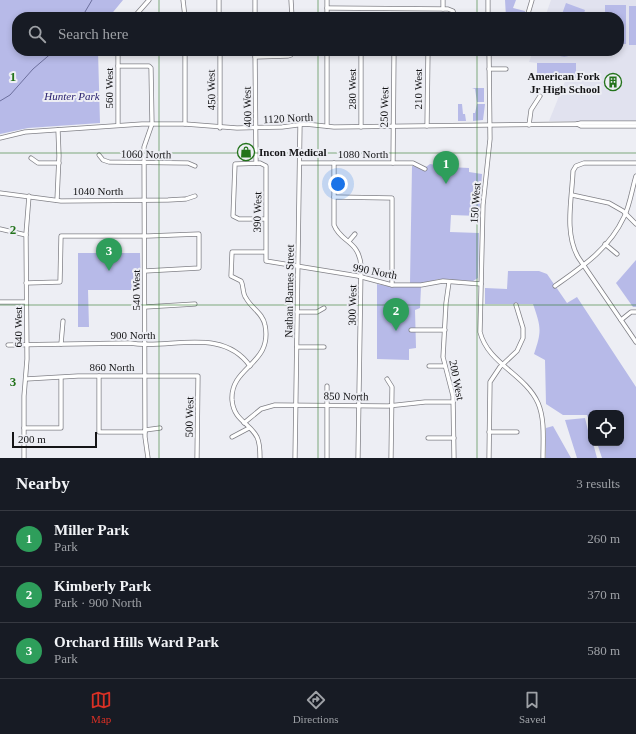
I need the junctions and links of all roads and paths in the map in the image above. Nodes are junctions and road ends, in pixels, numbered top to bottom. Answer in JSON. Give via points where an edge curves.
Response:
{"nodes":[{"id":1,"x":149,"y":0,"type":"edge"},
{"id":2,"x":183,"y":0,"type":"edge"},
{"id":3,"x":219,"y":0,"type":"edge"},
{"id":4,"x":255,"y":0,"type":"edge"},
{"id":5,"x":292,"y":0,"type":"edge"},
{"id":6,"x":327,"y":0,"type":"edge"},
{"id":7,"x":443,"y":0,"type":"edge"},
{"id":8,"x":488,"y":0,"type":"edge"},
{"id":9,"x":532,"y":0,"type":"edge"},
{"id":10,"x":327,"y":8,"type":"junction"},
{"id":11,"x":443,"y":8,"type":"junction"},
{"id":12,"x":139,"y":12,"type":"edge"},
{"id":13,"x":184,"y":12,"type":"edge"},
{"id":14,"x":219,"y":12,"type":"edge"},
{"id":15,"x":255,"y":12,"type":"edge"},
{"id":16,"x":292,"y":12,"type":"edge"},
{"id":17,"x":327,"y":12,"type":"edge"},
{"id":18,"x":453,"y":12,"type":"edge"},
{"id":19,"x":488,"y":12,"type":"edge"},
{"id":20,"x":528,"y":12,"type":"edge"},
{"id":21,"x":118,"y":56,"type":"edge"},
{"id":22,"x":185,"y":56,"type":"edge"},
{"id":23,"x":220,"y":56,"type":"edge"},
{"id":24,"x":264,"y":56,"type":"edge"},
{"id":25,"x":327,"y":56,"type":"edge"},
{"id":26,"x":360,"y":56,"type":"edge"},
{"id":27,"x":394,"y":56,"type":"edge"},
{"id":28,"x":428,"y":56,"type":"edge"},
{"id":29,"x":489,"y":56,"type":"edge"},
{"id":30,"x":255,"y":57,"type":"joint"},
{"id":31,"x":118,"y":66,"type":"junction"},
{"id":32,"x":506,"y":68,"type":"dead end"},
{"id":33,"x":489,"y":69,"type":"junction"},
{"id":34,"x":540,"y":96,"type":"dead end"},
{"id":35,"x":636,"y":123,"type":"edge"},
{"id":36,"x":152,"y":124,"type":"junction"},
{"id":37,"x":185,"y":124,"type":"junction"},
{"id":38,"x":578,"y":124,"type":"junction"},
{"id":39,"x":118,"y":125,"type":"junction"},
{"id":40,"x":300,"y":125,"type":"junction"},
{"id":41,"x":490,"y":125,"type":"junction"},
{"id":42,"x":529,"y":125,"type":"junction"},
{"id":43,"x":328,"y":126,"type":"junction"},
{"id":44,"x":393,"y":126,"type":"junction"},
{"id":45,"x":427,"y":126,"type":"junction"},
{"id":46,"x":636,"y":126,"type":"edge"},
{"id":47,"x":361,"y":127,"type":"junction"},
{"id":48,"x":220,"y":128,"type":"junction"},
{"id":49,"x":256,"y":128,"type":"junction"},
{"id":50,"x":58,"y":130,"type":"junction"},
{"id":51,"x":0,"y":138,"type":"edge"},
{"id":52,"x":99,"y":155,"type":"dead end"},
{"id":53,"x":31,"y":158,"type":"dead end"},
{"id":54,"x":59,"y":163,"type":"junction"},
{"id":55,"x":144,"y":163,"type":"junction"},
{"id":56,"x":256,"y":163,"type":"junction"},
{"id":57,"x":300,"y":163,"type":"junction"},
{"id":58,"x":334,"y":163,"type":"junction"},
{"id":59,"x":393,"y":163,"type":"junction"},
{"id":60,"x":636,"y":163,"type":"edge"},
{"id":61,"x":195,"y":166,"type":"dead end"},
{"id":62,"x":425,"y":169,"type":"dead end"},
{"id":63,"x":636,"y":176,"type":"edge"},
{"id":64,"x":0,"y":193,"type":"edge"},
{"id":65,"x":572,"y":195,"type":"junction"},
{"id":66,"x":29,"y":196,"type":"junction"},
{"id":67,"x":195,"y":196,"type":"dead end"},
{"id":68,"x":334,"y":198,"type":"junction"},
{"id":69,"x":57,"y":200,"type":"junction"},
{"id":70,"x":144,"y":200,"type":"junction"},
{"id":71,"x":625,"y":214,"type":"junction"},
{"id":72,"x":265,"y":219,"type":"junction"},
{"id":73,"x":636,"y":224,"type":"edge"},
{"id":74,"x":0,"y":229,"type":"edge"},
{"id":75,"x":355,"y":234,"type":"dead end"},
{"id":76,"x":26,"y":235,"type":"junction"},
{"id":77,"x":144,"y":236,"type":"junction"},
{"id":78,"x":349,"y":241,"type":"junction"},
{"id":79,"x":605,"y":244,"type":"junction"},
{"id":80,"x":265,"y":252,"type":"junction"},
{"id":81,"x":617,"y":254,"type":"dead end"},
{"id":82,"x":266,"y":261,"type":"joint"},
{"id":83,"x":583,"y":266,"type":"junction"},
{"id":84,"x":298,"y":267,"type":"junction"},
{"id":85,"x":144,"y":271,"type":"junction"},
{"id":86,"x":361,"y":277,"type":"junction"},
{"id":87,"x":449,"y":282,"type":"junction"},
{"id":88,"x":26,"y":283,"type":"junction"},
{"id":89,"x":481,"y":284,"type":"junction"},
{"id":90,"x":392,"y":285,"type":"junction"},
{"id":91,"x":555,"y":286,"type":"dead end"},
{"id":92,"x":0,"y":302,"type":"edge"},
{"id":93,"x":26,"y":302,"type":"junction"},
{"id":94,"x":195,"y":304,"type":"dead end"},
{"id":95,"x":516,"y":305,"type":"dead end"},
{"id":96,"x":145,"y":307,"type":"junction"},
{"id":97,"x":324,"y":308,"type":"dead end"},
{"id":98,"x":297,"y":312,"type":"junction"},
{"id":99,"x":636,"y":312,"type":"edge"},
{"id":100,"x":621,"y":320,"type":"junction"},
{"id":101,"x":62,"y":321,"type":"dead end"},
{"id":102,"x":411,"y":330,"type":"dead end"},
{"id":103,"x":445,"y":330,"type":"junction"},
{"id":104,"x":636,"y":342,"type":"edge"},
{"id":105,"x":27,"y":344,"type":"junction"},
{"id":106,"x":61,"y":344,"type":"junction"},
{"id":107,"x":8,"y":345,"type":"dead end"},
{"id":108,"x":145,"y":345,"type":"junction"},
{"id":109,"x":297,"y":347,"type":"junction"},
{"id":110,"x":324,"y":347,"type":"dead end"},
{"id":111,"x":503,"y":365,"type":"junction"},
{"id":112,"x":250,"y":366,"type":"junction"},
{"id":113,"x":429,"y":366,"type":"dead end"},
{"id":114,"x":444,"y":366,"type":"junction"},
{"id":115,"x":99,"y":376,"type":"junction"},
{"id":116,"x":145,"y":376,"type":"junction"},
{"id":117,"x":198,"y":376,"type":"joint"},
{"id":118,"x":61,"y":378,"type":"junction"},
{"id":119,"x":26,"y":379,"type":"junction"},
{"id":120,"x":387,"y":379,"type":"dead end"},
{"id":121,"x":327,"y":386,"type":"dead end"},
{"id":122,"x":453,"y":402,"type":"junction"},
{"id":123,"x":296,"y":405,"type":"junction"},
{"id":124,"x":327,"y":405,"type":"junction"},
{"id":125,"x":359,"y":406,"type":"junction"},
{"id":126,"x":391,"y":406,"type":"junction"},
{"id":127,"x":244,"y":424,"type":"junction"},
{"id":128,"x":24,"y":428,"type":"junction"},
{"id":129,"x":160,"y":428,"type":"dead end"},
{"id":130,"x":249,"y":428,"type":"junction"},
{"id":131,"x":145,"y":431,"type":"junction"},
{"id":132,"x":489,"y":432,"type":"junction"},
{"id":133,"x":516,"y":432,"type":"dead end"},
{"id":134,"x":232,"y":437,"type":"dead end"},
{"id":135,"x":428,"y":438,"type":"dead end"},
{"id":136,"x":454,"y":438,"type":"junction"},
{"id":137,"x":24,"y":458,"type":"edge"},
{"id":138,"x":148,"y":458,"type":"edge"},
{"id":139,"x":197,"y":458,"type":"edge"},
{"id":140,"x":260,"y":458,"type":"edge"},
{"id":141,"x":295,"y":458,"type":"edge"},
{"id":142,"x":327,"y":458,"type":"edge"},
{"id":143,"x":358,"y":458,"type":"edge"},
{"id":144,"x":391,"y":458,"type":"edge"},
{"id":145,"x":454,"y":458,"type":"edge"},
{"id":146,"x":489,"y":458,"type":"edge"},
{"id":147,"x":543,"y":458,"type":"edge"}],
"edges":[{"from":1,"to":12,"type":"street"},
{"from":2,"to":13,"type":"street"},
{"from":3,"to":14,"type":"street"},
{"from":4,"to":15,"type":"street"},
{"from":5,"to":16,"type":"street"},
{"from":6,"to":10,"type":"street"},
{"from":7,"to":11,"type":"street"},
{"from":8,"to":19,"type":"street"},
{"from":9,"to":20,"type":"street"},
{"from":10,"to":11,"type":"street"},
{"from":10,"to":17,"type":"street"},
{"from":11,"to":18,"type":"street"},
{"from":21,"to":31,"type":"street","name":"560 West"},
{"from":22,"to":37,"type":"street"},
{"from":23,"to":48,"type":"street","name":"450 West"},
{"from":24,"to":30,"type":"street"},
{"from":25,"to":43,"type":"street"},
{"from":26,"to":47,"type":"street","name":"280 West"},
{"from":27,"to":44,"type":"street","name":"250 West"},
{"from":28,"to":45,"type":"street","name":"210 West"},
{"from":29,"to":33,"type":"street","name":"150 West"},
{"from":30,"to":49,"type":"street","name":"400 West"},
{"from":31,"to":36,"type":"street","via":[[150,67]]},
{"from":31,"to":39,"type":"street","name":"560 West"},
{"from":32,"to":33,"type":"street"},
{"from":33,"to":41,"type":"street","name":"150 West"},
{"from":34,"to":42,"type":"street","via":[[531,110]]},
{"from":35,"to":38,"type":"street","name":"1120 North"},
{"from":36,"to":37,"type":"street","name":"1120 North"},
{"from":36,"to":39,"type":"street","name":"1120 North"},
{"from":36,"to":55,"type":"street","name":"540 West","via":[[145,143]]},
{"from":37,"to":48,"type":"street","name":"1120 North"},
{"from":38,"to":42,"type":"street","name":"1120 North"},
{"from":38,"to":46,"type":"street","name":"1120 North"},
{"from":39,"to":50,"type":"street","name":"1120 North"},
{"from":40,"to":43,"type":"street","name":"1120 North"},
{"from":40,"to":49,"type":"street","name":"1120 North"},
{"from":40,"to":57,"type":"street","name":"Nathan Barnes Street"},
{"from":41,"to":42,"type":"street","name":"1120 North"},
{"from":41,"to":45,"type":"street","name":"1120 North"},
{"from":41,"to":89,"type":"street","name":"150 West","via":[[483,201]]},
{"from":43,"to":47,"type":"street","name":"1120 North"},
{"from":44,"to":45,"type":"street","name":"1120 North"},
{"from":44,"to":47,"type":"street","name":"1120 North"},
{"from":44,"to":59,"type":"street","name":"250 West"},
{"from":48,"to":49,"type":"street","name":"1120 North"},
{"from":49,"to":56,"type":"street","name":"400 West"},
{"from":50,"to":51,"type":"street","name":"1120 North","via":[[19,133]]},
{"from":50,"to":54,"type":"street"},
{"from":52,"to":55,"type":"street","name":"1060 North","via":[[105,162]]},
{"from":53,"to":54,"type":"street","via":[[38,163]]},
{"from":54,"to":69,"type":"street"},
{"from":55,"to":61,"type":"street","name":"1060 North","via":[[188,163]]},
{"from":55,"to":70,"type":"street","name":"540 West"},
{"from":56,"to":72,"type":"street","name":"390 West","via":[[265,164]]},
{"from":56,"to":72,"type":"street","via":[[235,164],[233,214],[234,218]]},
{"from":57,"to":58,"type":"street","name":"1080 North"},
{"from":57,"to":84,"type":"street","name":"Nathan Barnes Street"},
{"from":58,"to":59,"type":"street","name":"1080 North"},
{"from":58,"to":68,"type":"street","name":"300 West"},
{"from":59,"to":62,"type":"street","name":"1080 North","via":[[413,163]]},
{"from":60,"to":65,"type":"street","via":[[584,163],[576,166],[573,171]]},
{"from":63,"to":71,"type":"street"},
{"from":64,"to":66,"type":"street","name":"1040 North"},
{"from":65,"to":71,"type":"street","via":[[609,203]]},
{"from":65,"to":83,"type":"street","via":[[572,240]]},
{"from":66,"to":69,"type":"street","name":"1040 North"},
{"from":66,"to":76,"type":"street","name":"640 West"},
{"from":67,"to":70,"type":"street","name":"1040 North","via":[[186,199]]},
{"from":68,"to":78,"type":"street","name":"300 West","via":[[334,225]]},
{"from":68,"to":90,"type":"street","via":[[392,198]]},
{"from":69,"to":70,"type":"street","name":"1040 North"},
{"from":70,"to":77,"type":"street","name":"540 West"},
{"from":71,"to":73,"type":"street"},
{"from":71,"to":79,"type":"street"},
{"from":72,"to":80,"type":"street","name":"390 West"},
{"from":74,"to":76,"type":"street"},
{"from":75,"to":78,"type":"street"},
{"from":76,"to":88,"type":"street","name":"640 West"},
{"from":77,"to":85,"type":"street","name":"540 West"},
{"from":77,"to":85,"type":"street","via":[[200,234],[199,268]]},
{"from":77,"to":88,"type":"street","via":[[61,236],[60,282]]},
{"from":78,"to":86,"type":"street","name":"300 West","via":[[360,258]]},
{"from":79,"to":81,"type":"street"},
{"from":79,"to":83,"type":"street","via":[[592,260]]},
{"from":80,"to":82,"type":"street","name":"390 West"},
{"from":80,"to":112,"type":"street","via":[[232,252],[231,276],[241,281],[245,298],[261,316],[265,325],[261,352]]},
{"from":82,"to":84,"type":"street","name":"990 North"},
{"from":83,"to":91,"type":"street"},
{"from":83,"to":100,"type":"street"},
{"from":84,"to":86,"type":"street","name":"990 North"},
{"from":84,"to":98,"type":"street","name":"Nathan Barnes Street"},
{"from":85,"to":96,"type":"street","name":"540 West"},
{"from":86,"to":90,"type":"street","name":"990 North"},
{"from":86,"to":125,"type":"street","name":"300 West"},
{"from":87,"to":89,"type":"street","name":"990 North"},
{"from":87,"to":90,"type":"street","name":"990 North","via":[[438,281],[413,286]]},
{"from":87,"to":103,"type":"street","name":"200 West"},
{"from":88,"to":93,"type":"street","name":"640 West"},
{"from":89,"to":111,"type":"street","name":"150 West","via":[[480,332],[485,346]]},
{"from":92,"to":93,"type":"street"},
{"from":93,"to":105,"type":"street","name":"640 West"},
{"from":94,"to":96,"type":"street"},
{"from":95,"to":111,"type":"street","via":[[523,328],[523,338],[519,348]]},
{"from":96,"to":108,"type":"street","name":"540 West"},
{"from":97,"to":98,"type":"street","via":[[317,312]]},
{"from":98,"to":109,"type":"street","name":"Nathan Barnes Street"},
{"from":99,"to":100,"type":"street","via":[[631,312]]},
{"from":100,"to":104,"type":"street"},
{"from":101,"to":106,"type":"street"},
{"from":102,"to":103,"type":"street"},
{"from":103,"to":114,"type":"street","name":"200 West"},
{"from":105,"to":106,"type":"street","name":"900 North"},
{"from":105,"to":107,"type":"street","name":"900 North"},
{"from":105,"to":119,"type":"street","name":"640 West"},
{"from":106,"to":108,"type":"street","name":"900 North"},
{"from":108,"to":112,"type":"street","name":"900 North","via":[[197,342],[222,345],[236,350]]},
{"from":108,"to":116,"type":"street","name":"540 West"},
{"from":109,"to":110,"type":"street"},
{"from":109,"to":123,"type":"street","name":"Nathan Barnes Street"},
{"from":111,"to":132,"type":"street","via":[[489,385]]},
{"from":111,"to":147,"type":"street","via":[[528,387],[538,402],[542,418]]},
{"from":112,"to":127,"type":"street","via":[[238,378],[232,392],[234,408]]},
{"from":113,"to":114,"type":"street"},
{"from":114,"to":122,"type":"street","name":"200 West","via":[[452,389]]},
{"from":115,"to":116,"type":"street","name":"860 North"},
{"from":115,"to":118,"type":"street","name":"860 North"},
{"from":115,"to":131,"type":"street","via":[[99,432]]},
{"from":116,"to":117,"type":"street","name":"860 North"},
{"from":116,"to":131,"type":"street","name":"540 West"},
{"from":117,"to":139,"type":"street","name":"500 West"},
{"from":118,"to":119,"type":"street","name":"860 North"},
{"from":118,"to":128,"type":"street","via":[[60,428]]},
{"from":119,"to":128,"type":"street","name":"640 West"},
{"from":120,"to":126,"type":"street","via":[[392,387]]},
{"from":121,"to":124,"type":"street"},
{"from":122,"to":126,"type":"street","name":"850 North"},
{"from":122,"to":136,"type":"street","name":"200 West"},
{"from":123,"to":124,"type":"street","name":"850 North"},
{"from":123,"to":127,"type":"street","name":"850 North","via":[[265,407]]},
{"from":123,"to":141,"type":"street","name":"Nathan Barnes Street"},
{"from":124,"to":125,"type":"street","name":"850 North"},
{"from":124,"to":142,"type":"street"},
{"from":125,"to":126,"type":"street","name":"850 North"},
{"from":125,"to":143,"type":"street","name":"300 West"},
{"from":126,"to":144,"type":"street"},
{"from":127,"to":130,"type":"street"},
{"from":128,"to":137,"type":"street","name":"640 West"},
{"from":129,"to":131,"type":"street"},
{"from":130,"to":134,"type":"street"},
{"from":130,"to":140,"type":"street","via":[[258,440]]},
{"from":131,"to":138,"type":"street","name":"540 West"},
{"from":132,"to":133,"type":"street"},
{"from":132,"to":146,"type":"street"},
{"from":135,"to":136,"type":"street"},
{"from":136,"to":145,"type":"street","name":"200 West"}]}
